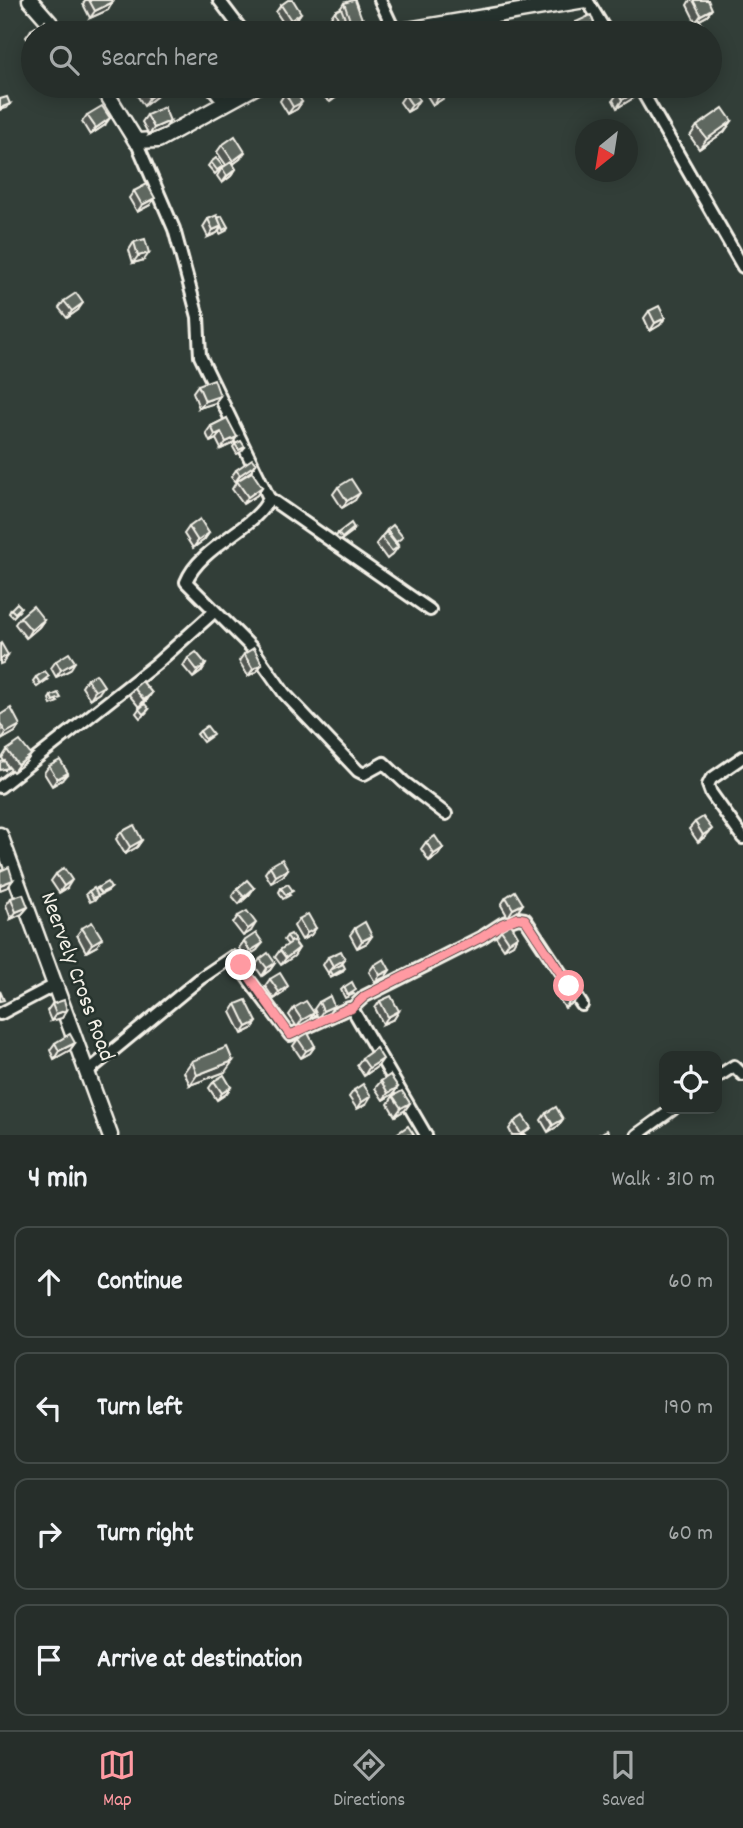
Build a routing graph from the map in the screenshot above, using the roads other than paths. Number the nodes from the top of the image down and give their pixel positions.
1 (30, 0) edge
2 (219, 0) edge
3 (380, 0) edge
4 (586, 0) edge
5 (48, 21) edge
6 (235, 21) edge
7 (388, 21) edge
8 (463, 21) edge
9 (599, 21) edge
10 (109, 98) edge
11 (221, 98) edge
12 (232, 98) edge
13 (646, 98) edge
14 (224, 102) junction
15 (136, 141) junction
16 (743, 267) edge
17 (269, 498) junction
18 (430, 610) dead end
19 (214, 612) junction
20 (743, 757) edge
21 (0, 787) edge
22 (446, 814) dead end
23 (0, 835) edge
24 (743, 838) edge
25 (55, 985) junction
26 (582, 1005) dead end
27 (351, 1009) junction
28 (0, 1014) edge
29 (87, 1072) junction
30 (722, 1074) edge
31 (743, 1075) edge
32 (666, 1114) edge
33 (110, 1135) edge
34 (426, 1135) edge
35 (636, 1135) edge

1 - 5 street
2 - 6 street
3 - 7 street
4 - 8 street
4 - 9 street
10 - 15 street
11 - 14 street
12 - 14 street
13 - 16 street
14 - 15 street
15 - 17 street
17 - 18 street
17 - 19 street
19 - 21 street
19 - 22 street
20 - 24 street
23 - 25 street, Neervely Cross Road
25 - 28 street
25 - 29 street, Neervely Cross Road
26 - 27 street
27 - 29 street
27 - 34 street
29 - 33 street, Neervely Cross Road
30 - 31 street
32 - 35 street

